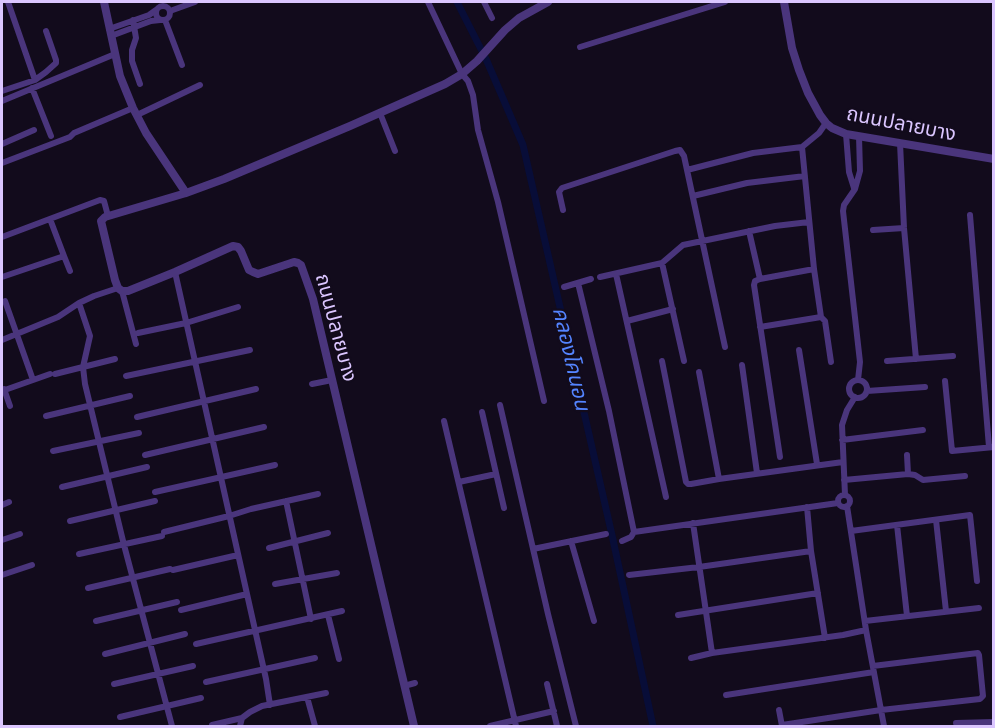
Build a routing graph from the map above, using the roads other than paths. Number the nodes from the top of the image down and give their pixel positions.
1 (8, 2) edge
2 (104, 2) edge
3 (195, 2) edge
4 (428, 2) edge
5 (484, 2) edge
6 (548, 2) edge
7 (726, 2) edge
8 (784, 2) edge
9 (156, 10) junction
10 (170, 10) junction
11 (492, 18) dead end
12 (163, 20) junction
13 (134, 24) junction
14 (46, 31) dead end
15 (110, 33) junction
16 (580, 47) dead end
17 (114, 54) junction
18 (182, 65) dead end
19 (462, 74) junction
20 (34, 80) junction
21 (140, 84) dead end
22 (200, 86) dead end
23 (32, 88) junction
24 (2, 91) edge
25 (2, 101) edge
26 (135, 111) junction
27 (380, 113) junction
28 (826, 123) junction
29 (34, 130) dead end
30 (846, 134) junction
31 (51, 136) dead end
32 (859, 136) junction
33 (900, 142) junction
34 (2, 146) edge
35 (802, 147) junction
36 (395, 151) dead end
37 (993, 159) edge
38 (2, 163) edge
39 (687, 170) junction
40 (804, 176) junction
41 (855, 189) junction
42 (186, 193) junction
43 (693, 196) junction
44 (563, 210) dead end
45 (970, 215) dead end
46 (108, 216) junction
47 (50, 219) junction
48 (809, 222) junction
49 (903, 228) junction
50 (873, 230) dead end
51 (749, 231) junction
52 (2, 237) edge
53 (702, 241) junction
54 (64, 256) junction
55 (662, 263) junction
56 (814, 269) junction
57 (70, 271) dead end
58 (175, 272) junction
59 (616, 274) junction
60 (2, 277) edge
61 (600, 277) dead end
62 (591, 279) dead end
63 (760, 279) junction
64 (578, 283) junction
65 (564, 287) dead end
66 (120, 289) junction
67 (5, 301) dead end
68 (79, 303) junction
69 (238, 306) dead end
70 (673, 309) junction
71 (821, 316) junction
72 (627, 321) junction
73 (186, 323) junction
74 (760, 327) junction
75 (18, 333) junction
76 (138, 333) dead end
77 (2, 340) edge
78 (136, 344) dead end
79 (725, 347) dead end
80 (250, 350) dead end
81 (799, 350) dead end
82 (953, 356) dead end
83 (115, 359) dead end
84 (916, 359) junction
85 (662, 361) dead end
86 (684, 361) dead end
87 (887, 361) dead end
88 (195, 362) junction
89 (831, 362) dead end
90 (742, 365) dead end
91 (83, 367) junction
92 (699, 372) dead end
93 (126, 376) dead end
94 (33, 380) junction
95 (332, 380) junction
96 (858, 380) junction
97 (945, 381) dead end
98 (312, 384) dead end
99 (925, 387) dead end
100 (256, 389) dead end
101 (2, 390) edge
102 (867, 391) junction
103 (130, 396) dead end
104 (855, 397) junction
105 (204, 401) junction
106 (544, 401) dead end
107 (90, 404) junction
108 (500, 405) dead end
109 (10, 406) dead end
110 (482, 412) dead end
111 (46, 416) dead end
112 (137, 417) dead end
113 (444, 421) dead end
114 (264, 427) dead end
115 (923, 430) dead end
116 (139, 433) dead end
117 (212, 440) junction
118 (842, 440) junction
119 (99, 442) junction
120 (991, 447) edge
121 (53, 451) dead end
122 (145, 455) dead end
123 (907, 455) dead end
124 (780, 457) dead end
125 (843, 462) junction
126 (817, 464) junction
127 (274, 465) dead end
128 (147, 467) dead end
129 (757, 473) junction
130 (496, 474) junction
131 (908, 474) junction
132 (107, 476) junction
133 (965, 476) dead end
134 (221, 478) junction
135 (718, 478) junction
136 (844, 480) junction
137 (459, 482) junction
138 (62, 487) dead end
139 (155, 492) dead end
140 (318, 494) dead end
141 (845, 495) junction
142 (666, 498) dead end
143 (155, 501) dead end
144 (286, 501) junction
145 (9, 502) dead end
146 (838, 502) junction
147 (2, 505) edge
148 (847, 506) junction
149 (807, 507) junction
150 (504, 508) dead end
151 (116, 510) junction
152 (230, 516) junction
153 (936, 520) junction
154 (70, 521) dead end
155 (693, 523) junction
156 (897, 525) junction
157 (851, 531) junction
158 (634, 532) junction
159 (328, 533) dead end
160 (21, 534) dead end
161 (606, 534) dead end
162 (2, 540) edge
163 (295, 541) junction
164 (571, 541) junction
165 (622, 541) dead end
166 (124, 545) junction
167 (269, 548) dead end
168 (533, 549) junction
169 (811, 551) junction
170 (79, 554) dead end
171 (238, 555) junction
172 (32, 565) dead end
173 (699, 567) junction
174 (337, 573) dead end
175 (2, 575) edge
176 (629, 575) dead end
177 (134, 578) junction
178 (303, 579) junction
179 (977, 581) dead end
180 (275, 584) dead end
181 (88, 588) dead end
182 (818, 593) junction
183 (247, 594) junction
184 (177, 602) dead end
185 (979, 608) dead end
186 (142, 610) junction
187 (181, 610) dead end
188 (706, 610) junction
189 (342, 611) dead end
190 (946, 611) junction
191 (328, 615) junction
192 (678, 615) dead end
193 (907, 616) junction
194 (311, 619) junction
195 (96, 621) dead end
196 (594, 621) dead end
197 (865, 621) junction
198 (866, 630) junction
199 (255, 632) junction
200 (185, 634) dead end
201 (825, 638) junction
202 (150, 643) junction
203 (196, 644) dead end
204 (712, 653) junction
205 (105, 654) dead end
206 (315, 658) dead end
207 (691, 658) dead end
208 (339, 659) dead end
209 (193, 666) dead end
210 (873, 669) junction
211 (264, 670) junction
212 (159, 674) junction
213 (206, 682) dead end
214 (415, 683) dead end
215 (114, 684) dead end
216 (547, 684) dead end
217 (404, 686) junction
218 (326, 693) dead end
219 (726, 695) dead end
220 (307, 697) junction
221 (201, 698) dead end
222 (270, 705) junction
223 (167, 706) junction
224 (779, 710) dead end
225 (881, 710) junction
226 (554, 711) junction
227 (120, 717) dead end
228 (242, 718) junction
229 (993, 722) edge
230 (956, 723) dead end
231 (515, 724) edge
232 (212, 725) dead end
233 (172, 726) edge
234 (240, 726) edge
235 (315, 726) edge
236 (414, 726) edge
237 (490, 726) edge
238 (557, 726) edge
239 (576, 726) edge
240 (782, 726) edge
241 (884, 726) edge

1 - 20 street
2 - 15 street
3 - 10 street
4 - 19 street
5 - 11 street
6 - 19 street
7 - 16 street
8 - 28 street, ถนนปลายบาง
9 - 10 street
9 - 12 street
9 - 13 street
10 - 12 street
12 - 13 street
12 - 18 street
13 - 15 street
13 - 21 street
14 - 20 street
15 - 17 street
17 - 23 street
17 - 26 street
19 - 27 street
19 - 106 street
20 - 24 street
22 - 26 street
23 - 25 street
23 - 31 street
26 - 38 street
26 - 42 street
27 - 36 street
27 - 42 street
28 - 30 street, ถนนปลายบาง
28 - 35 street
29 - 34 street
30 - 32 street, ถนนปลายบาง
30 - 41 street
32 - 33 street, ถนนปลายบาง
32 - 41 street
33 - 37 street, ถนนปลายบาง
33 - 49 street
35 - 39 street
35 - 40 street
39 - 43 street
39 - 44 street
40 - 43 street
40 - 48 street
41 - 96 street
42 - 46 street
43 - 53 street
45 - 120 street
46 - 47 street
46 - 66 street
47 - 52 street
47 - 54 street
48 - 51 street
48 - 56 street
49 - 50 street
49 - 84 street
51 - 53 street
51 - 63 street
53 - 55 street
53 - 79 street
54 - 57 street
54 - 60 street
55 - 59 street
55 - 70 street
56 - 63 street
56 - 71 street
58 - 66 street, ถนนปลายบาง
58 - 73 street
58 - 95 street, ถนนปลายบาง
59 - 61 street
59 - 72 street
62 - 64 street
63 - 74 street
64 - 65 street
64 - 158 street
66 - 68 street
66 - 78 street
67 - 75 street
68 - 75 street
68 - 91 street
69 - 73 street
70 - 72 street
70 - 86 street
71 - 74 street
71 - 89 street
72 - 142 street
73 - 76 street
73 - 88 street
74 - 124 street
75 - 77 street
75 - 94 street
80 - 88 street
81 - 126 street
82 - 84 street
83 - 91 street
84 - 87 street
85 - 135 street
88 - 93 street
88 - 105 street
90 - 129 street
91 - 94 street
91 - 107 street
92 - 135 street
94 - 101 street
95 - 98 street
95 - 217 street, ถนนปลายบาง
96 - 102 street
96 - 104 street
97 - 120 street
99 - 102 street
100 - 105 street
101 - 109 street
102 - 104 street
103 - 107 street
104 - 118 street
105 - 112 street
105 - 117 street
107 - 111 street
107 - 119 street
108 - 168 street
110 - 130 street
113 - 137 street
114 - 117 street
115 - 118 street
116 - 119 street
117 - 122 street
117 - 134 street
118 - 125 street
119 - 121 street
119 - 132 street
123 - 131 street
125 - 126 street
125 - 136 street
126 - 129 street
127 - 134 street
128 - 132 street
129 - 135 street
130 - 137 street
130 - 150 street
131 - 133 street
131 - 136 street
132 - 138 street
132 - 151 street
134 - 139 street
134 - 152 street
136 - 141 street
137 - 231 street
140 - 144 street
141 - 146 street
141 - 148 street
143 - 151 street
144 - 152 street
144 - 163 street
145 - 147 street
146 - 148 street
146 - 149 street
148 - 157 street
149 - 155 street
149 - 169 street
151 - 154 street
151 - 166 street
152 - 166 street
152 - 171 street
153 - 156 street
153 - 179 street
153 - 190 street
155 - 158 street
155 - 173 street
156 - 157 street
156 - 193 street
157 - 197 street
158 - 165 street
159 - 163 street
160 - 162 street
161 - 164 street
163 - 167 street
163 - 178 street
164 - 168 street
164 - 196 street
166 - 170 street
166 - 177 street
168 - 239 street
169 - 173 street
169 - 182 street
171 - 177 street
171 - 183 street
172 - 175 street
173 - 176 street
173 - 188 street
174 - 178 street
177 - 181 street
177 - 186 street
178 - 180 street
178 - 194 street
182 - 188 street
182 - 201 street
183 - 187 street
183 - 199 street
184 - 186 street
185 - 190 street
186 - 195 street
186 - 202 street
188 - 192 street
188 - 204 street
189 - 191 street
190 - 193 street
191 - 194 street
191 - 208 street
193 - 197 street
194 - 199 street
197 - 198 street
198 - 201 street
198 - 210 street
199 - 203 street
199 - 211 street
200 - 202 street
201 - 204 street
202 - 205 street
202 - 212 street
204 - 207 street
206 - 211 street
209 - 212 street
210 - 219 street
210 - 225 street
210 - 225 street
211 - 213 street
211 - 222 street
212 - 215 street
212 - 223 street
214 - 217 street
216 - 226 street
217 - 236 street, ถนนปลายบาง
218 - 220 street
220 - 222 street
220 - 235 street
221 - 223 street
222 - 228 street
223 - 227 street
223 - 233 street
224 - 240 street
225 - 240 street
225 - 241 street
226 - 231 street
226 - 238 street
228 - 232 street
228 - 234 street
229 - 230 street
231 - 237 street

